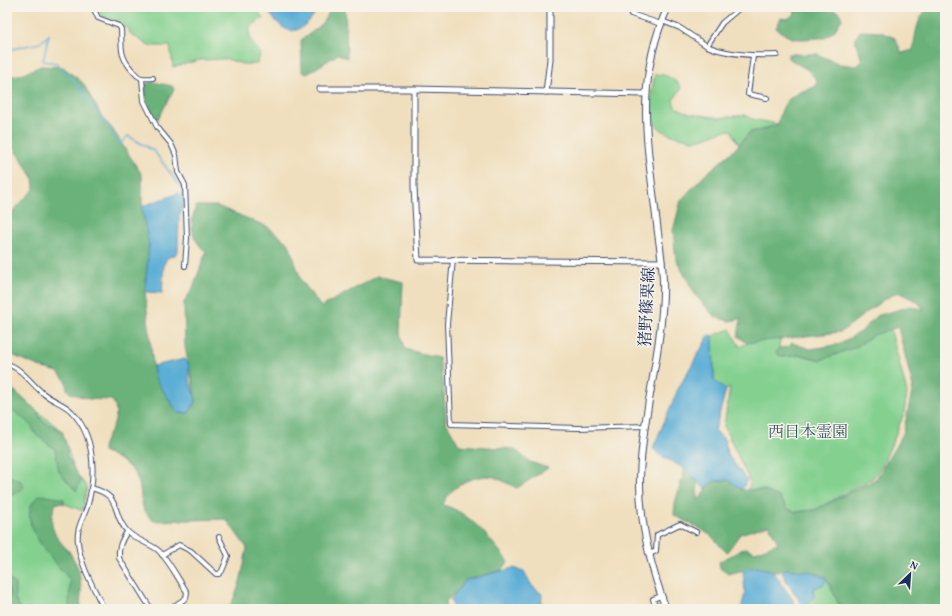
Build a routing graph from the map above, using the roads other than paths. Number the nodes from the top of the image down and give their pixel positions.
1 (93, 7) edge
2 (550, 7) edge
3 (668, 7) edge
4 (741, 7) edge
5 (631, 14) dead end
6 (661, 22) junction
7 (707, 46) junction
8 (777, 55) dead end
9 (753, 56) junction
10 (153, 78) dead end
11 (142, 79) junction
12 (320, 89) dead end
13 (414, 89) junction
14 (546, 92) junction
15 (645, 94) junction
16 (767, 98) dead end
17 (453, 260) junction
18 (662, 262) junction
19 (185, 266) dead end
20 (7, 364) edge
21 (646, 426) junction
22 (91, 488) junction
23 (127, 532) junction
24 (696, 532) dead end
25 (220, 537) dead end
26 (650, 554) junction
27 (162, 555) junction
28 (661, 596) junction
29 (104, 609) edge
30 (151, 609) edge
31 (170, 609) edge
32 (656, 609) edge
33 (666, 609) edge

1 - 11 street
2 - 14 street
3 - 6 main road, 猪野篠栗線
4 - 7 street
5 - 6 street
6 - 7 street
6 - 15 main road, 猪野篠栗線
7 - 9 street
8 - 9 street
9 - 16 street
10 - 11 street
11 - 19 street
12 - 13 street
13 - 14 street
13 - 17 street
14 - 15 street
15 - 18 main road, 猪野篠栗線
17 - 18 street
17 - 21 street
18 - 21 main road, 猪野篠栗線
20 - 22 street
21 - 26 main road, 猪野篠栗線
22 - 23 street
22 - 29 street
23 - 27 street
23 - 30 street
24 - 26 street
25 - 27 street
26 - 28 main road, 猪野篠栗線
27 - 31 street
28 - 32 street
28 - 33 main road, 猪野篠栗線

